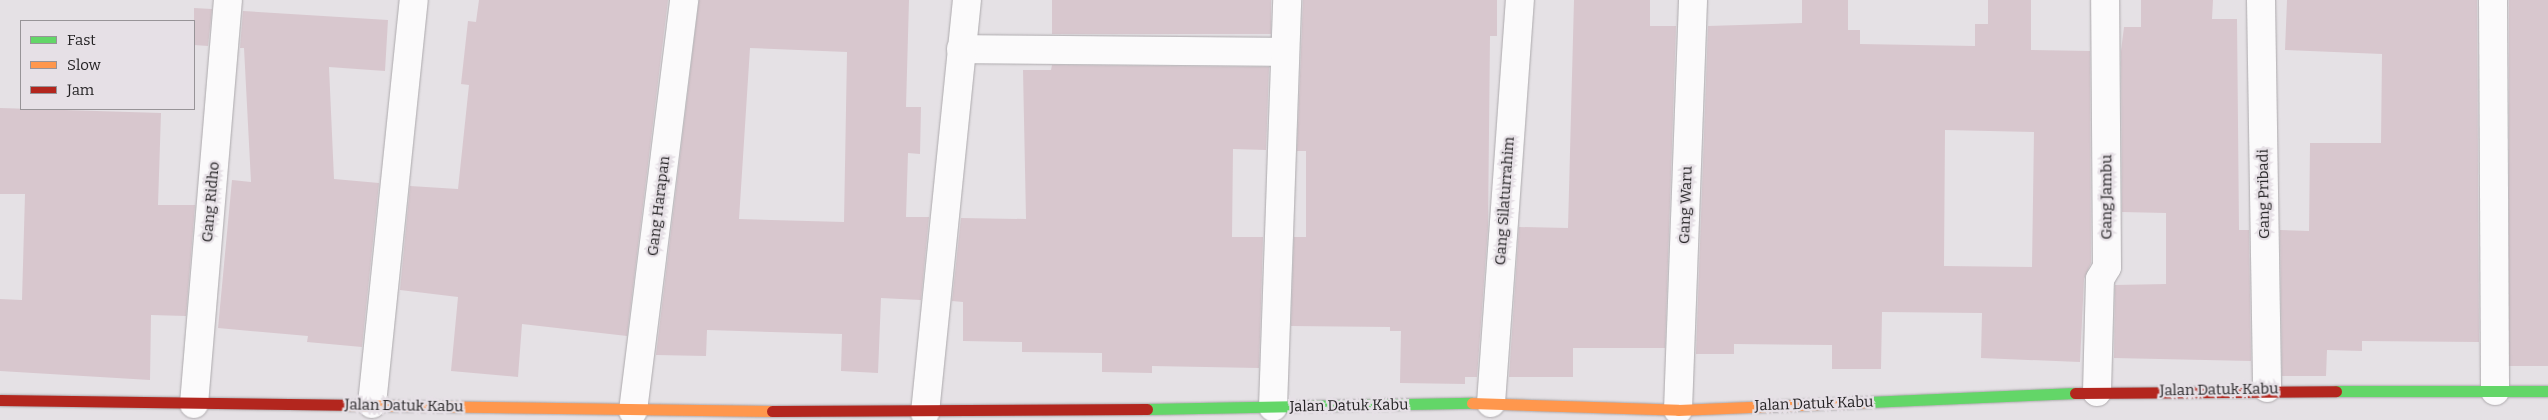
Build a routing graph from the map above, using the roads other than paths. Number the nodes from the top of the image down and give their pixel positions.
1 (228, 0) edge
2 (414, 0) edge
3 (684, 0) edge
4 (967, 0) edge
5 (1287, 0) edge
6 (1520, 0) edge
7 (1693, 0) edge
8 (2106, 0) edge
9 (2261, 0) edge
10 (2493, 0) edge
11 (961, 49) junction
12 (1284, 52) junction
13 (2266, 388) junction
14 (2495, 390) junction
15 (2548, 391) edge
16 (2097, 392) junction
17 (0, 400) edge
18 (1491, 403) junction
19 (372, 404) junction
20 (1273, 407) junction
21 (1678, 410) junction
22 (633, 411) junction
23 (194, 412) edge
24 (925, 413) junction
25 (838, 417) edge

1 - 23 street, Gang Ridho
2 - 19 street
3 - 22 street, Gang Harapan
4 - 11 street
5 - 12 street
6 - 18 street, Gang Silaturrahim
7 - 21 street, Gang Waru
8 - 16 street, Gang Jambu
9 - 13 street, Gang Pribadi
10 - 14 street
11 - 12 street
11 - 24 street
12 - 20 street
13 - 14 street, Jalan Datuk Kabu
13 - 16 street, Jalan Datuk Kabu
14 - 15 street, Jalan Datuk Kabu
16 - 21 street, Jalan Datuk Kabu
17 - 23 street, Jalan Datuk Kabu
18 - 20 street, Jalan Datuk Kabu
18 - 21 street, Jalan Datuk Kabu
19 - 22 street, Jalan Datuk Kabu
19 - 23 street, Jalan Datuk Kabu
20 - 24 street, Jalan Datuk Kabu
22 - 25 street, Jalan Datuk Kabu
24 - 25 street, Jalan Datuk Kabu

